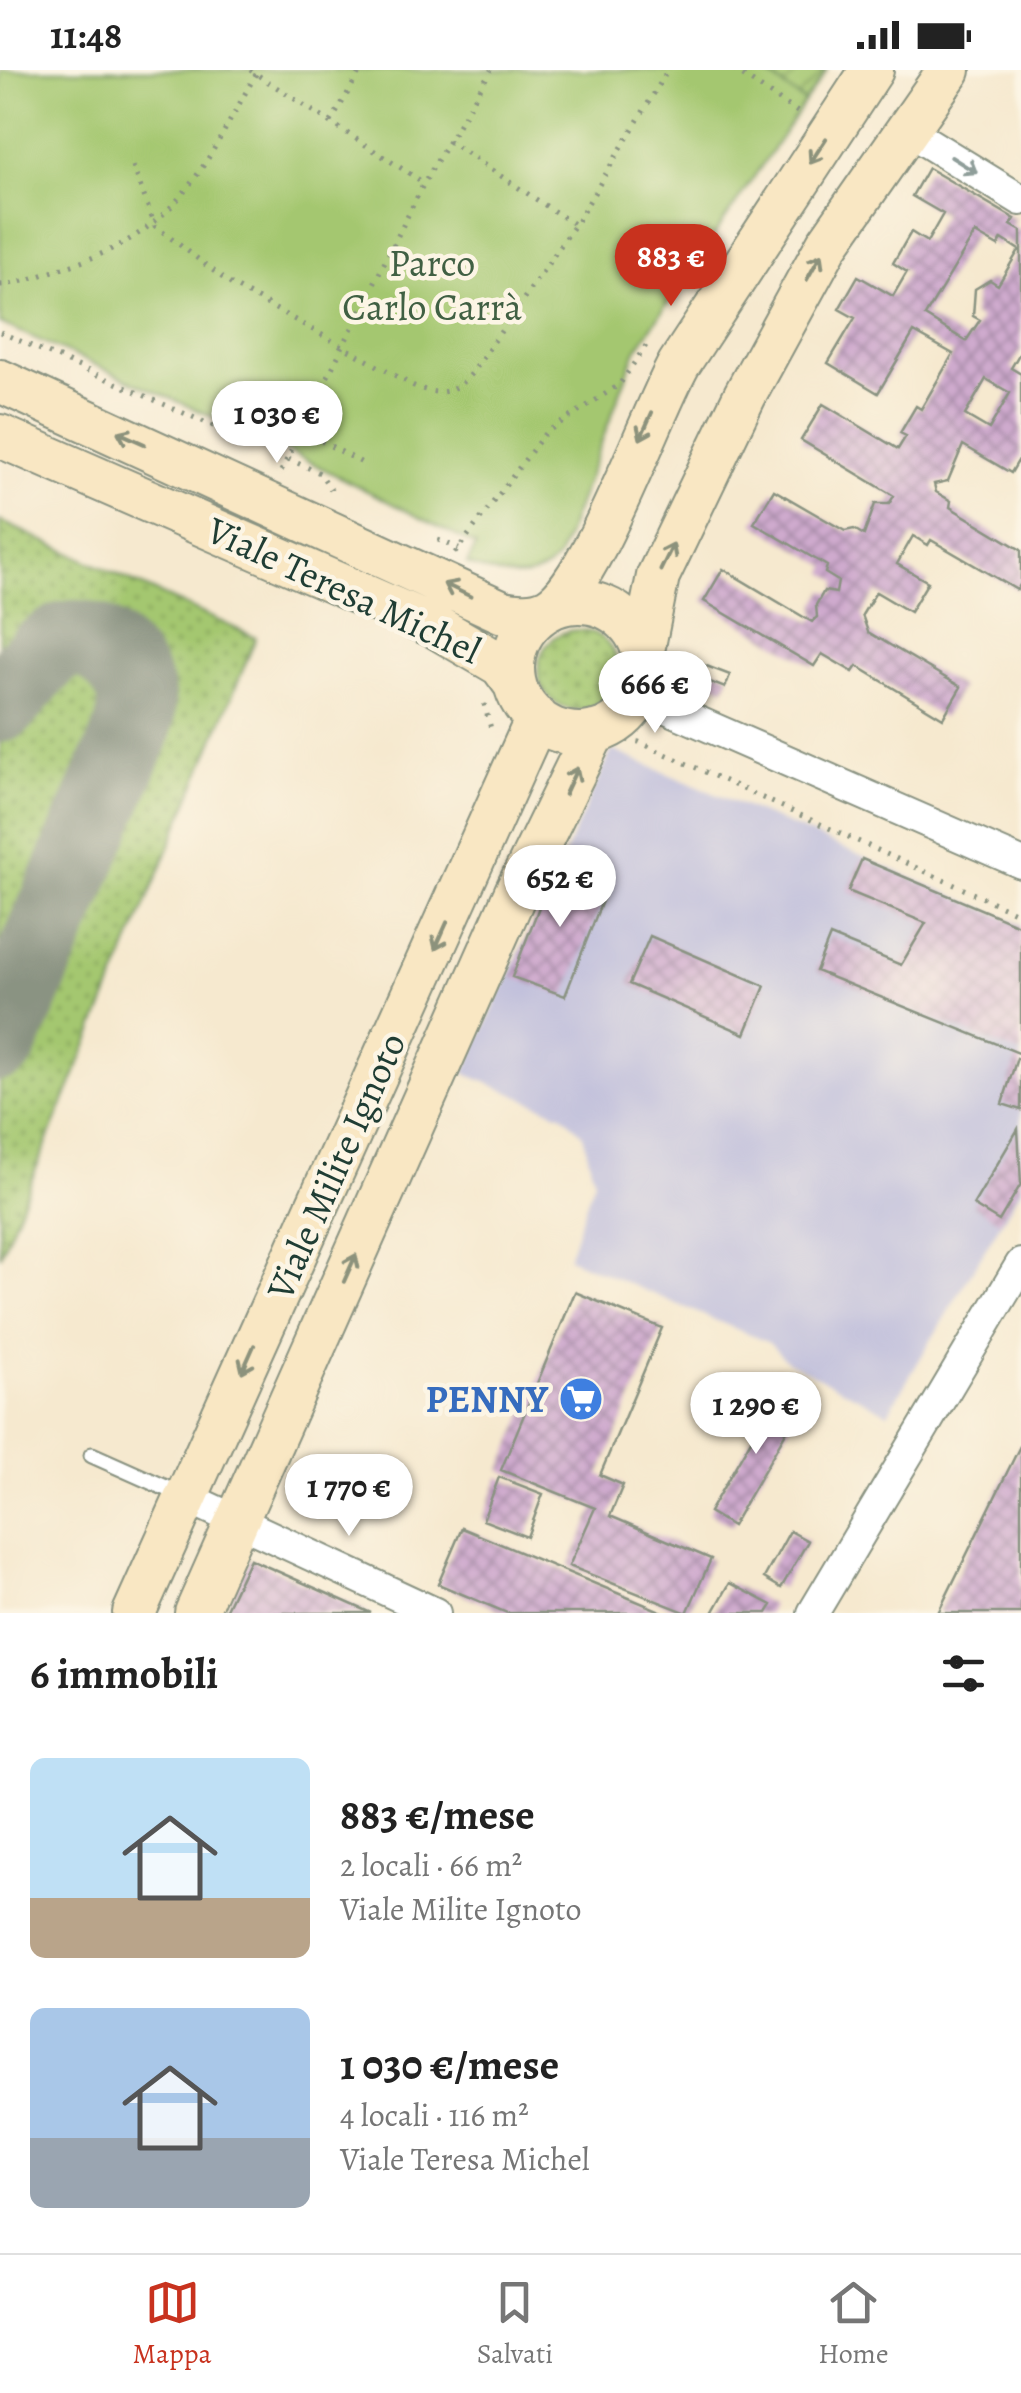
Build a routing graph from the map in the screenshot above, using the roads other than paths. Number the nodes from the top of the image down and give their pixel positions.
1 (872, 70) edge
2 (949, 70) edge
3 (908, 130) junction
4 (1021, 200) edge
5 (0, 381) edge
6 (0, 436) edge
7 (549, 609) junction
8 (642, 671) junction
9 (526, 701) junction
10 (604, 737) junction
11 (1021, 863) edge
12 (1021, 1264) edge
13 (92, 1454) dead end
14 (186, 1497) junction
15 (238, 1520) junction
16 (134, 1613) edge
17 (196, 1613) edge
18 (435, 1613) edge
19 (813, 1613) edge

1 -> 7 main road
2 - 3 main road
3 -> 4 street
8 -> 3 main road
7 -> 5 main road, Viale Teresa Michel
6 - 9 main road, Viale Teresa Michel
7 - 8 main road
7 - 9 main road
8 - 10 main road
8 - 11 street
9 - 10 main road
9 -> 14 main road, Viale Milite Ignoto
15 -> 10 main road, Viale Milite Ignoto
12 - 19 street
13 - 14 lane
14 - 15 street
14 - 16 main road, Viale Milite Ignoto
15 - 17 main road, Viale Milite Ignoto
15 - 18 street

